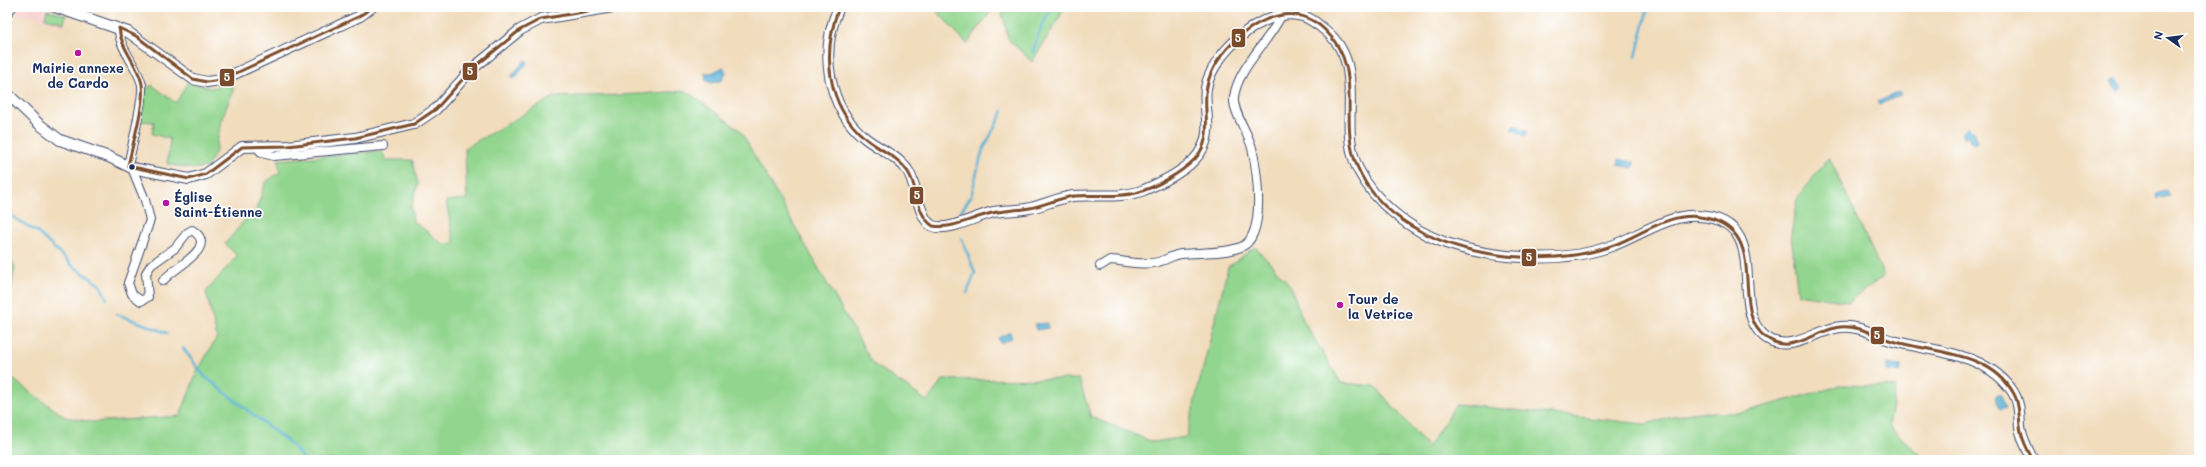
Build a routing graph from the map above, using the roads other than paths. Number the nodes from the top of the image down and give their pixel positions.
1 (11, 7) edge
2 (55, 7) edge
3 (372, 7) edge
4 (613, 7) edge
5 (839, 7) edge
6 (7, 12) edge
7 (1282, 14) junction
8 (119, 28) junction
9 (7, 93) edge
10 (256, 146) junction
11 (383, 146) dead end
12 (130, 167) junction
13 (1100, 266) dead end
14 (163, 281) dead end
15 (2033, 460) edge

1 - 6 street
2 - 8 street
3 - 8 street
4 - 10 street
5 - 7 street
7 - 13 street
7 - 15 street
8 - 12 street
9 - 12 street
10 - 11 street
10 - 12 street
12 - 14 street

